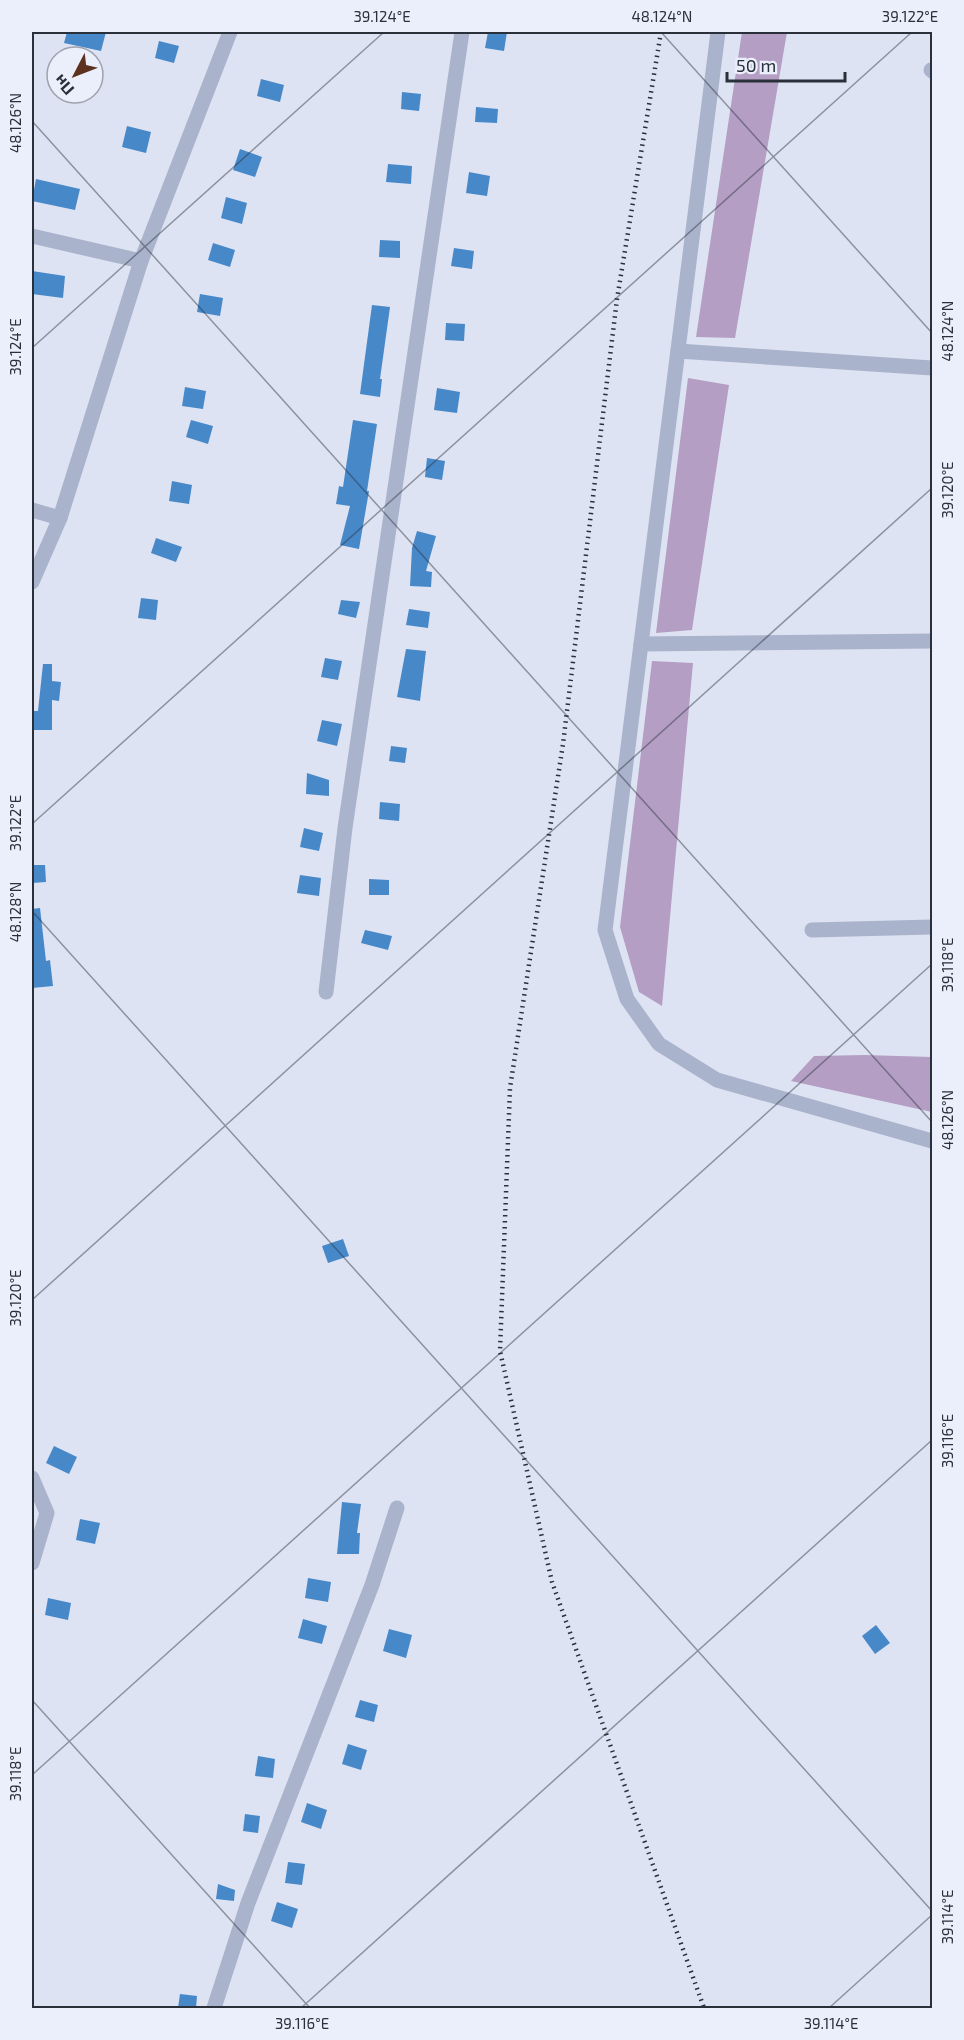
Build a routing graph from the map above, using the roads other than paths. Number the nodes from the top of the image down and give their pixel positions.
1 (230, 32) edge
2 (462, 32) edge
3 (718, 32) edge
4 (32, 236) edge
5 (141, 261) junction
6 (678, 351) junction
7 (933, 368) edge
8 (32, 510) edge
9 (60, 518) junction
10 (32, 582) edge
11 (933, 641) edge
12 (641, 644) junction
13 (933, 927) edge
14 (812, 930) dead end
15 (326, 992) dead end
16 (933, 1141) edge
17 (32, 1478) edge
18 (397, 1508) dead end
19 (32, 1563) edge
20 (214, 2008) edge

1 - 5 street
2 - 15 street
3 - 6 street
4 - 5 street
5 - 9 street
6 - 7 street
6 - 12 street
8 - 9 street
9 - 10 street
11 - 12 street
12 - 16 street
13 - 14 street
17 - 19 street
18 - 20 street

